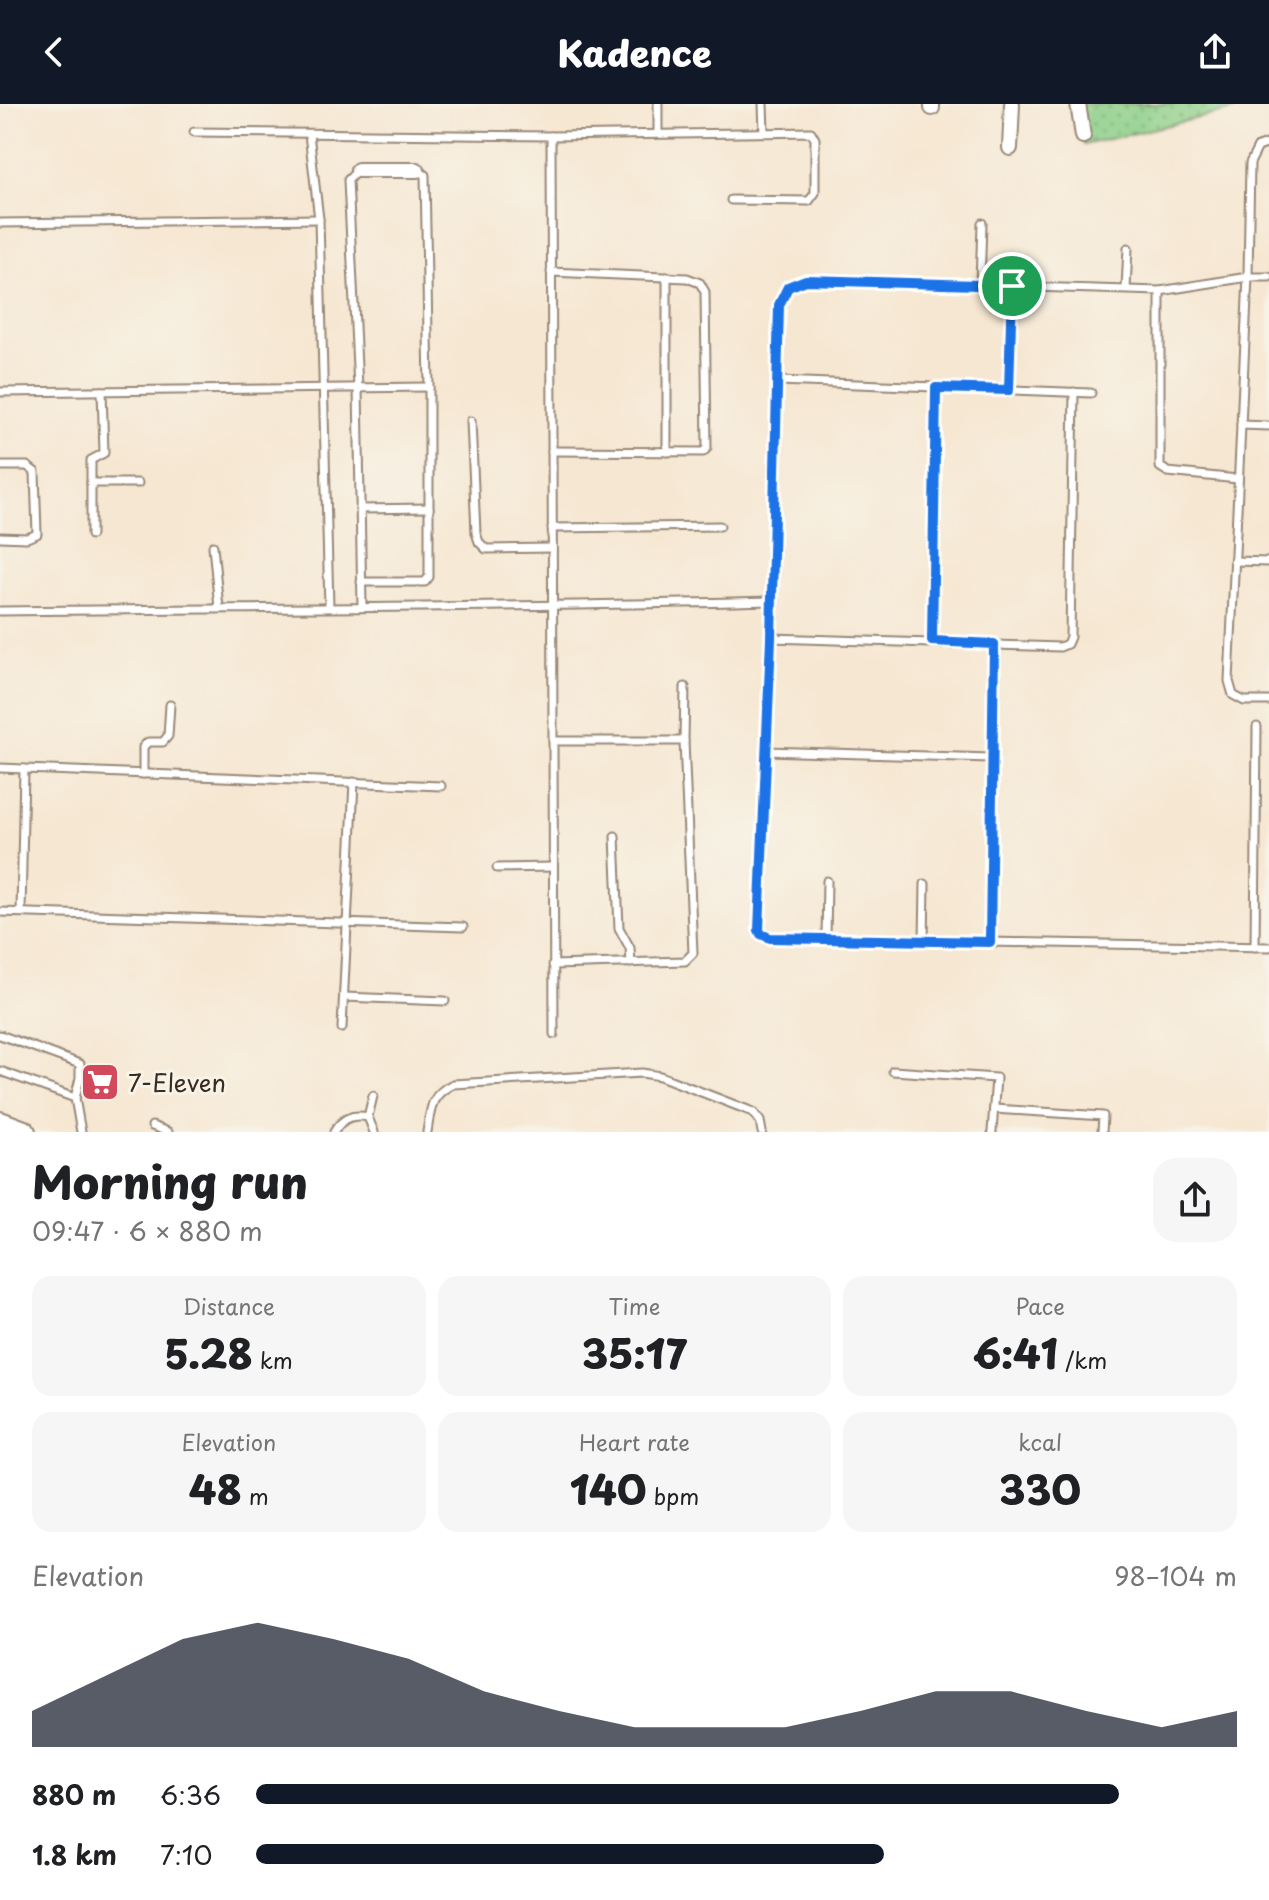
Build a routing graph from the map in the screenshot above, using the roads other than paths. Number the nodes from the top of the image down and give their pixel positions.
1 (658, 104) edge
2 (763, 104) edge
3 (1012, 104) edge
4 (1078, 104) edge
5 (194, 132) dead end
6 (764, 132) junction
7 (658, 133) junction
8 (309, 134) junction
9 (551, 136) junction
10 (1083, 136) dead end
11 (1269, 143) edge
12 (1010, 148) dead end
13 (358, 170) joint
14 (417, 170) joint
15 (731, 200) dead end
16 (319, 219) junction
17 (0, 223) edge
18 (982, 223) dead end
19 (1128, 248) dead end
20 (551, 272) junction
21 (667, 277) junction
22 (1248, 277) junction
23 (1269, 277) edge
24 (980, 285) junction
25 (1012, 286) junction
26 (1126, 289) junction
27 (1160, 291) junction
28 (778, 381) junction
29 (429, 387) junction
30 (358, 388) junction
31 (936, 388) junction
32 (325, 389) junction
33 (1009, 390) junction
34 (102, 391) junction
35 (0, 392) edge
36 (1074, 392) junction
37 (1091, 393) dead end
38 (471, 421) dead end
39 (1241, 425) junction
40 (1269, 426) edge
41 (552, 451) junction
42 (667, 452) junction
43 (0, 466) edge
44 (1238, 479) junction
45 (91, 483) junction
46 (138, 483) dead end
47 (429, 508) junction
48 (360, 509) junction
49 (720, 526) dead end
50 (552, 528) junction
51 (91, 535) dead end
52 (0, 537) edge
53 (213, 546) dead end
54 (552, 548) junction
55 (1234, 561) junction
56 (1269, 562) edge
57 (361, 582) junction
58 (770, 601) junction
59 (329, 607) junction
60 (362, 607) junction
61 (552, 607) junction
62 (219, 608) junction
63 (0, 611) edge
64 (771, 638) junction
65 (932, 641) junction
66 (994, 644) junction
67 (685, 687) dead end
68 (1269, 701) edge
69 (170, 705) dead end
70 (1257, 727) dead end
71 (553, 741) junction
72 (684, 741) junction
73 (766, 751) junction
74 (991, 758) junction
75 (0, 768) edge
76 (24, 769) junction
77 (143, 774) junction
78 (354, 782) junction
79 (441, 786) dead end
80 (615, 836) dead end
81 (553, 867) junction
82 (497, 868) dead end
83 (827, 881) dead end
84 (925, 884) dead end
85 (0, 912) edge
86 (21, 912) junction
87 (347, 922) junction
88 (463, 927) dead end
89 (826, 940) junction
90 (924, 941) junction
91 (990, 942) junction
92 (1255, 947) junction
93 (1269, 947) edge
94 (631, 963) junction
95 (553, 965) junction
96 (344, 997) junction
97 (445, 1001) dead end
98 (342, 1028) dead end
99 (554, 1034) dead end
100 (0, 1035) edge
101 (0, 1071) edge
102 (893, 1071) dead end
103 (373, 1096) dead end
104 (75, 1098) junction
105 (994, 1109) junction
106 (368, 1117) junction
107 (0, 1123) edge
108 (152, 1126) dead end
109 (24, 1132) edge
110 (81, 1132) edge
111 (168, 1132) edge
112 (334, 1132) edge
113 (374, 1132) edge
114 (427, 1132) edge
115 (762, 1132) edge
116 (992, 1132) edge
117 (1102, 1132) edge

1 - 7 lane
2 - 6 lane
3 - 12 street
4 - 10 street
5 - 8 lane
6 - 7 lane
6 - 15 lane
7 - 9 lane
8 - 9 lane
8 - 16 lane
9 - 20 lane
11 - 22 lane
13 - 14 street
13 - 30 lane
14 - 29 lane
16 - 17 lane
16 - 32 lane
18 - 24 lane
19 - 26 lane
20 - 21 lane
20 - 41 lane
21 - 42 lane
21 - 42 lane
22 - 23 lane
22 - 27 lane
22 - 39 lane
24 - 25 lane
24 - 28 lane
25 - 26 lane
25 - 33 lane
26 - 27 lane
27 - 44 lane
28 - 31 lane
28 - 58 lane
29 - 30 lane
29 - 47 lane
30 - 32 lane
30 - 48 lane
31 - 33 lane
31 - 65 lane
32 - 34 lane
32 - 59 lane
33 - 36 lane
34 - 35 lane
34 - 45 lane
36 - 37 lane
36 - 66 lane
38 - 54 lane
39 - 40 lane
39 - 44 lane
41 - 42 lane
41 - 50 lane
43 - 52 lane
44 - 55 lane
45 - 46 lane
45 - 51 lane
47 - 48 lane
47 - 57 lane
48 - 57 lane
49 - 50 lane
50 - 54 lane
53 - 62 lane
54 - 61 lane
55 - 56 lane
55 - 68 lane
57 - 60 lane
58 - 61 lane
58 - 64 lane
59 - 60 lane
59 - 62 lane
60 - 61 lane
61 - 71 lane
62 - 63 lane
64 - 65 lane
64 - 73 lane
65 - 66 lane
66 - 74 lane
67 - 72 lane
69 - 77 lane
70 - 92 lane
71 - 72 lane
71 - 81 lane
72 - 94 lane
73 - 74 lane
73 - 89 lane
74 - 91 lane
75 - 76 lane
76 - 77 lane
76 - 86 lane
77 - 78 lane
78 - 79 lane
78 - 87 lane
80 - 94 lane
81 - 82 lane
81 - 95 lane
83 - 89 lane
84 - 90 lane
85 - 86 lane
86 - 87 lane
87 - 88 lane
87 - 96 lane
89 - 90 lane
90 - 91 lane
91 - 92 lane
92 - 93 lane
94 - 95 lane
95 - 99 lane
96 - 97 lane
96 - 98 lane
100 - 104 lane
101 - 104 lane
102 - 105 lane
103 - 106 lane
104 - 110 lane
105 - 116 lane
105 - 117 lane
106 - 112 lane
106 - 113 lane
107 - 109 main road
108 - 111 lane
114 - 115 lane

